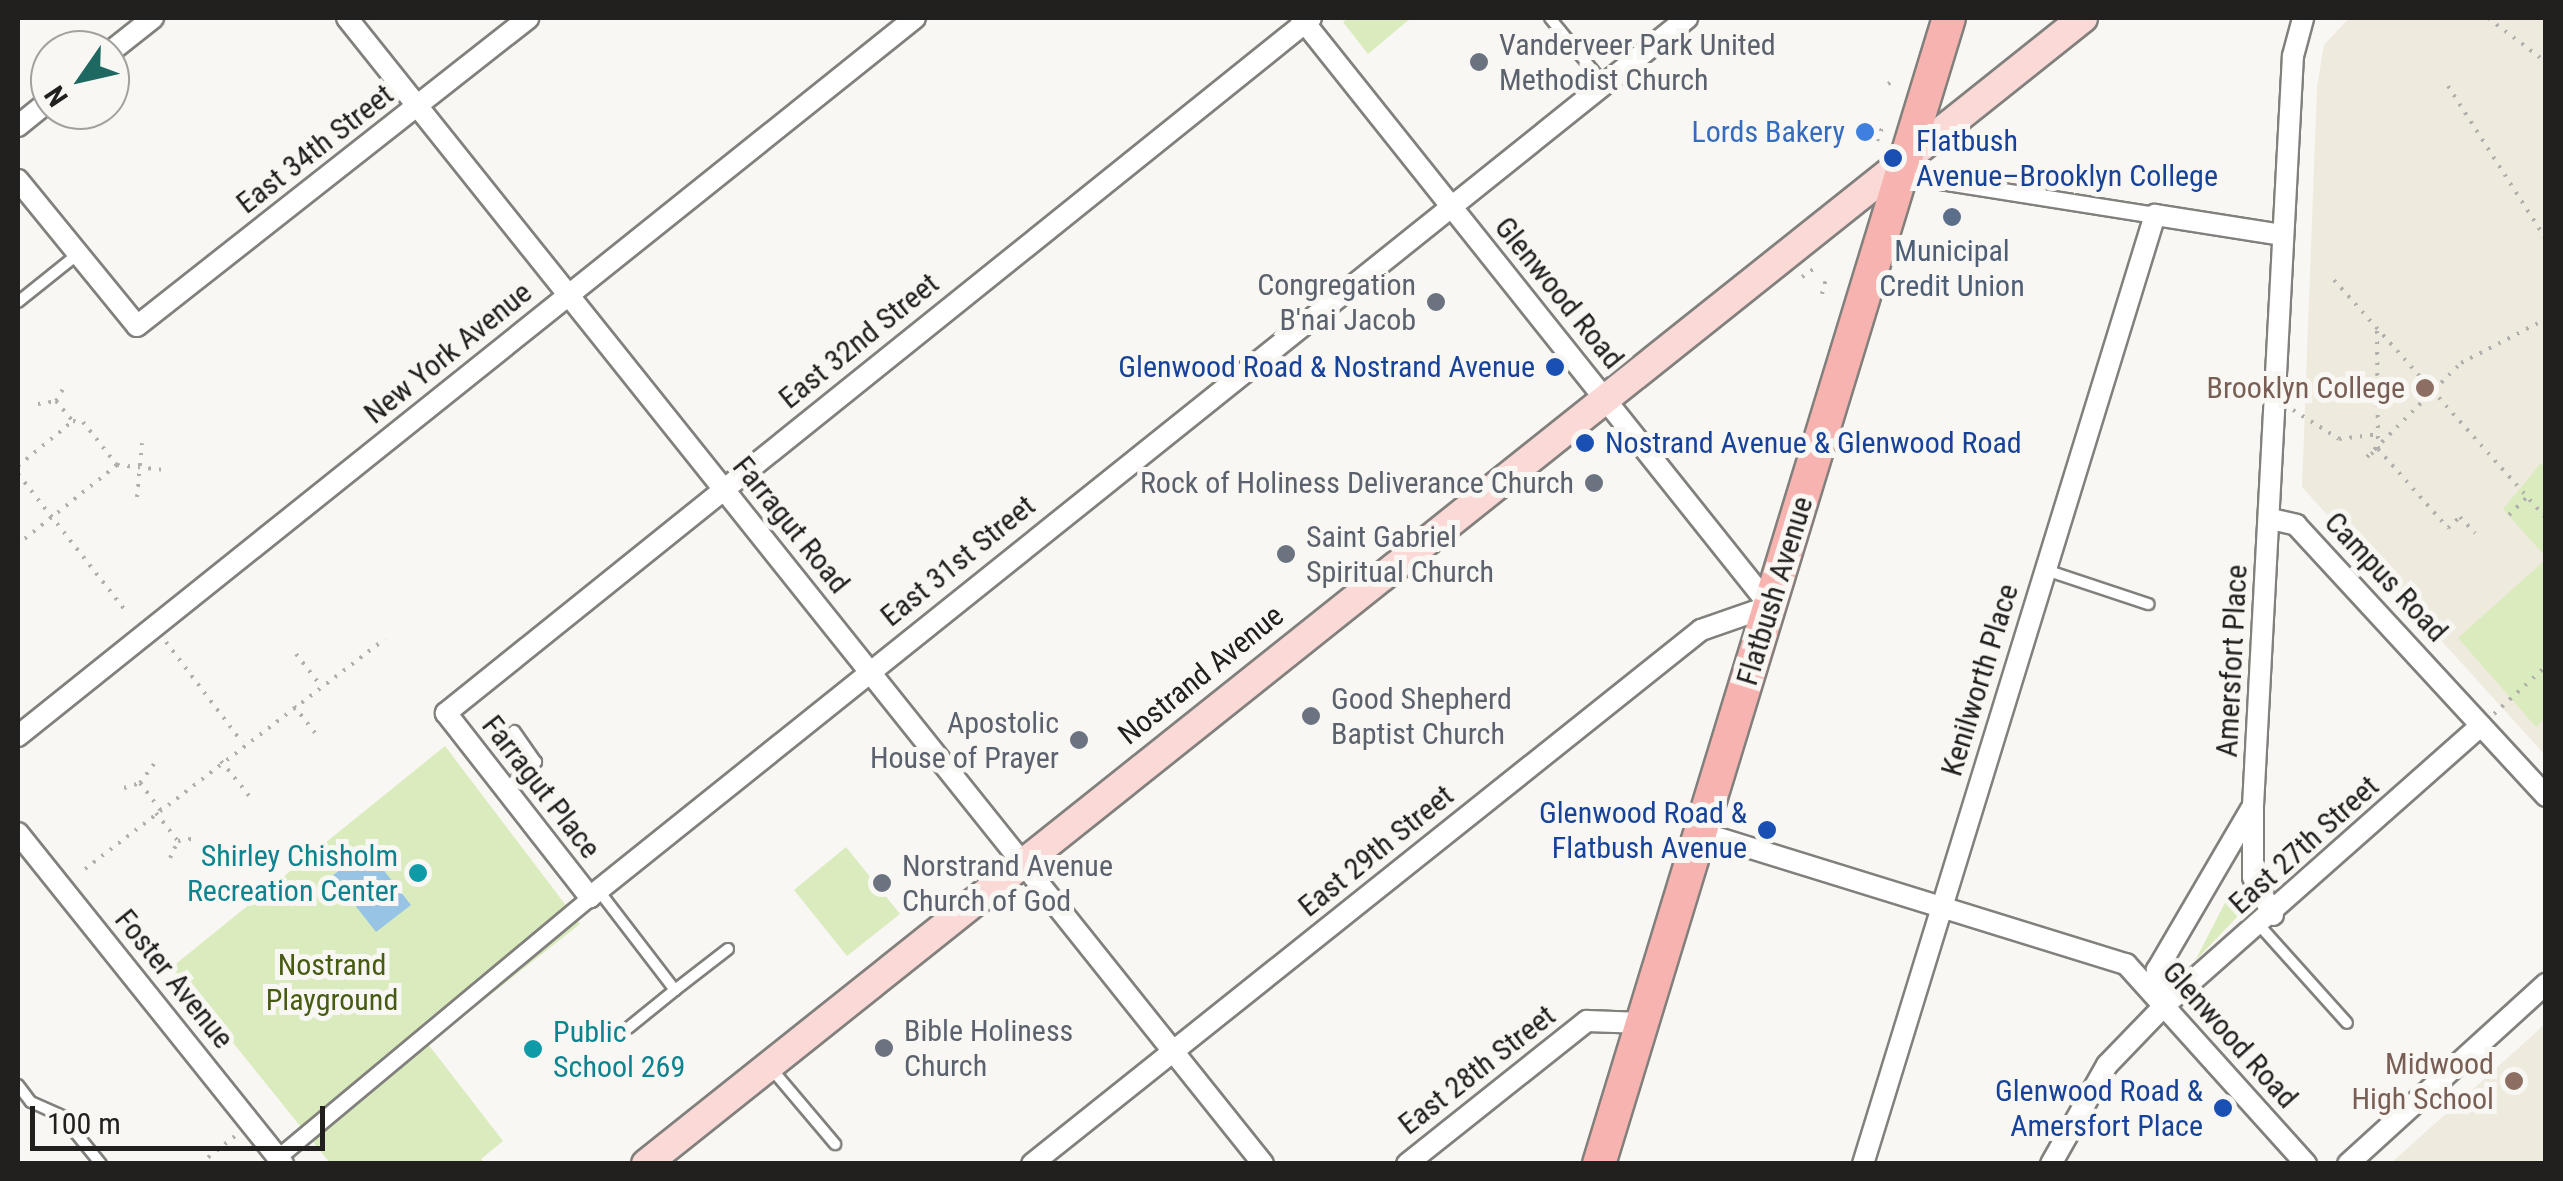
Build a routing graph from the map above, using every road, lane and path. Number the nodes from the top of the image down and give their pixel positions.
1 (153, 18) edge
2 (346, 18) edge
3 (528, 18) edge
4 (916, 18) edge
5 (1550, 18) edge
6 (1687, 18) edge
7 (1949, 18) edge
8 (2083, 18) edge
9 (2303, 18) edge
10 (2488, 18) edge
11 (1305, 19) edge
12 (130, 36) edge
13 (2546, 62) edge
14 (1896, 79) dead end
15 (1604, 84) junction
16 (1888, 84) dead end
17 (2448, 86) dead end
18 (418, 106) junction
19 (1883, 126) dead end
20 (1891, 150) junction
21 (18, 180) edge
22 (1940, 181) dead end
23 (1451, 206) junction
24 (2155, 214) junction
25 (2543, 233) edge
26 (2282, 235) junction
27 (2546, 240) edge
28 (78, 254) junction
29 (1815, 268) dead end
30 (1802, 278) dead end
31 (1826, 278) dead end
32 (2334, 280) dead end
33 (1822, 294) dead end
34 (568, 295) junction
35 (18, 302) edge
36 (2546, 319) edge
37 (2376, 328) junction
38 (66, 384) dead end
39 (2432, 389) junction
40 (1602, 396) junction
41 (56, 401) junction
42 (38, 404) dead end
43 (2293, 410) dead end
44 (73, 422) junction
45 (2374, 435) junction
46 (142, 443) dead end
47 (2376, 447) junction
48 (118, 464) junction
49 (18, 466) edge
50 (140, 467) junction
51 (166, 470) dead end
52 (18, 474) edge
53 (723, 488) junction
54 (137, 497) dead end
55 (2528, 498) junction
56 (2508, 514) dead end
57 (50, 518) junction
58 (2546, 518) edge
59 (2272, 519) junction
60 (2475, 534) dead end
61 (18, 544) edge
62 (2045, 570) junction
63 (2148, 604) dead end
64 (1770, 606) junction
65 (126, 612) dead end
66 (154, 626) junction
67 (385, 639) dead end
68 (296, 654) dead end
69 (2546, 666) edge
70 (870, 670) junction
71 (319, 684) junction
72 (292, 704) junction
73 (446, 713) joint
74 (2481, 726) junction
75 (514, 731) dead end
76 (316, 734) dead end
77 (18, 736) edge
78 (243, 744) junction
79 (221, 762) junction
80 (154, 764) dead end
81 (140, 783) junction
82 (124, 788) dead end
83 (505, 789) junction
84 (2546, 796) edge
85 (250, 797) dead end
86 (2254, 806) junction
87 (158, 811) junction
88 (18, 832) edge
89 (1702, 833) junction
90 (196, 838) dead end
91 (178, 841) junction
92 (170, 858) dead end
93 (1022, 860) junction
94 (85, 869) dead end
95 (594, 894) junction
96 (1942, 906) junction
97 (2266, 920) junction
98 (728, 949) dead end
99 (193, 978) dead end
100 (2546, 984) edge
101 (180, 989) dead end
102 (675, 990) junction
103 (2164, 1006) junction
104 (1643, 1022) junction
105 (2347, 1023) dead end
106 (628, 1028) dead end
107 (1174, 1051) junction
108 (770, 1066) junction
109 (18, 1085) edge
110 (30, 1102) junction
111 (18, 1112) edge
112 (250, 1124) junction
113 (835, 1144) dead end
114 (280, 1160) edge
115 (101, 1164) edge
116 (200, 1164) edge
117 (646, 1164) edge
118 (1032, 1164) edge
119 (1263, 1164) edge
120 (1407, 1164) edge
121 (1600, 1164) edge
122 (1863, 1164) edge
123 (2051, 1164) edge
124 (2306, 1164) edge
125 (2348, 1164) edge

1 - 12 street
2 - 18 street, Farragut Road
3 - 18 street, East 34th Street
4 - 34 street, New York Avenue
5 - 15 lane
6 - 15 street, East 31st Street
7 - 20 main road, Flatbush Avenue
8 - 20 main road, Nostrand Avenue
9 - 26 street
10 - 13 path
11 - 23 street, Glenwood Road
11 - 53 street, East 32nd Street
14 - 16 path
15 - 23 street, East 31st Street
17 - 25 path
18 - 28 street, East 34th Street
18 - 34 street, Farragut Road
19 - 20 path
20 - 40 main road, Nostrand Avenue
20 - 64 main road, Flatbush Avenue
21 - 28 street
22 - 24 street
23 - 40 street, Glenwood Road
23 - 70 street, East 31st Street
24 - 26 street
24 - 62 street, Kenilworth Place
25 - 27 path
26 - 59 street
28 - 35 lane
29 - 30 path
31 - 33 path
32 - 37 path
34 - 53 street, Farragut Road
34 - 66 street, New York Avenue
36 - 39 path
37 - 39 path
37 - 45 path
38 - 41 path
39 - 47 path
39 - 55 path
40 - 64 street, Glenwood Road
40 - 93 main road, Nostrand Avenue
41 - 42 path
41 - 44 path
43 - 45 path
44 - 48 path
44 - 49 path
45 - 47 path
46 - 50 path
47 - 60 path
48 - 50 path
48 - 57 path
50 - 51 path
50 - 54 path
52 - 57 path
53 - 70 street, Farragut Road
53 - 73 street, East 32nd Street
55 - 56 path
55 - 58 path
57 - 61 path
57 - 65 path
59 - 74 street, Campus Road
59 - 86 street, Amersfort Place
62 - 63 lane
62 - 96 street, Kenilworth Place
64 - 89 main road, Flatbush Avenue
64 - 107 street, East 29th Street
66 - 77 street, New York Avenue
66 - 78 path
67 - 71 path
68 - 71 path
69 - 74 path
70 - 93 street, Farragut Road
70 - 95 street, East 31st Street
71 - 72 path
72 - 76 path
72 - 78 path
73 - 83 street, Farragut Place
74 - 84 street, Campus Road
74 - 97 street, East 27th Street
75 - 83 lane
78 - 79 path
79 - 85 path
79 - 87 path
80 - 81 path
81 - 82 path
81 - 87 path
83 - 95 street, Farragut Place
86 - 97 street, Amersfort Place
86 - 103 street, Amersfort Place
87 - 91 path
87 - 94 path
88 - 112 street, Foster Avenue
89 - 96 street, Glenwood Road
89 - 104 main road, Flatbush Avenue
90 - 91 path
91 - 92 path
93 - 107 street, Farragut Road
93 - 108 main road, Nostrand Avenue
95 - 102 lane
95 - 114 street, East 31st Street
96 - 103 street, Glenwood Road
96 - 122 street, Kenilworth Place
97 - 103 street, East 27th Street
97 - 105 lane
98 - 102 lane
99 - 101 path
100 - 125 street
102 - 106 lane
103 - 123 street
103 - 124 street, Glenwood Road
104 - 120 street, East 28th Street
104 - 121 main road, Flatbush Avenue
107 - 118 street, East 29th Street
107 - 119 street, Farragut Road
108 - 113 lane
108 - 117 main road, Nostrand Avenue
109 - 110 lane
110 - 111 lane
110 - 115 lane
112 - 114 street, Foster Avenue
112 - 116 path

